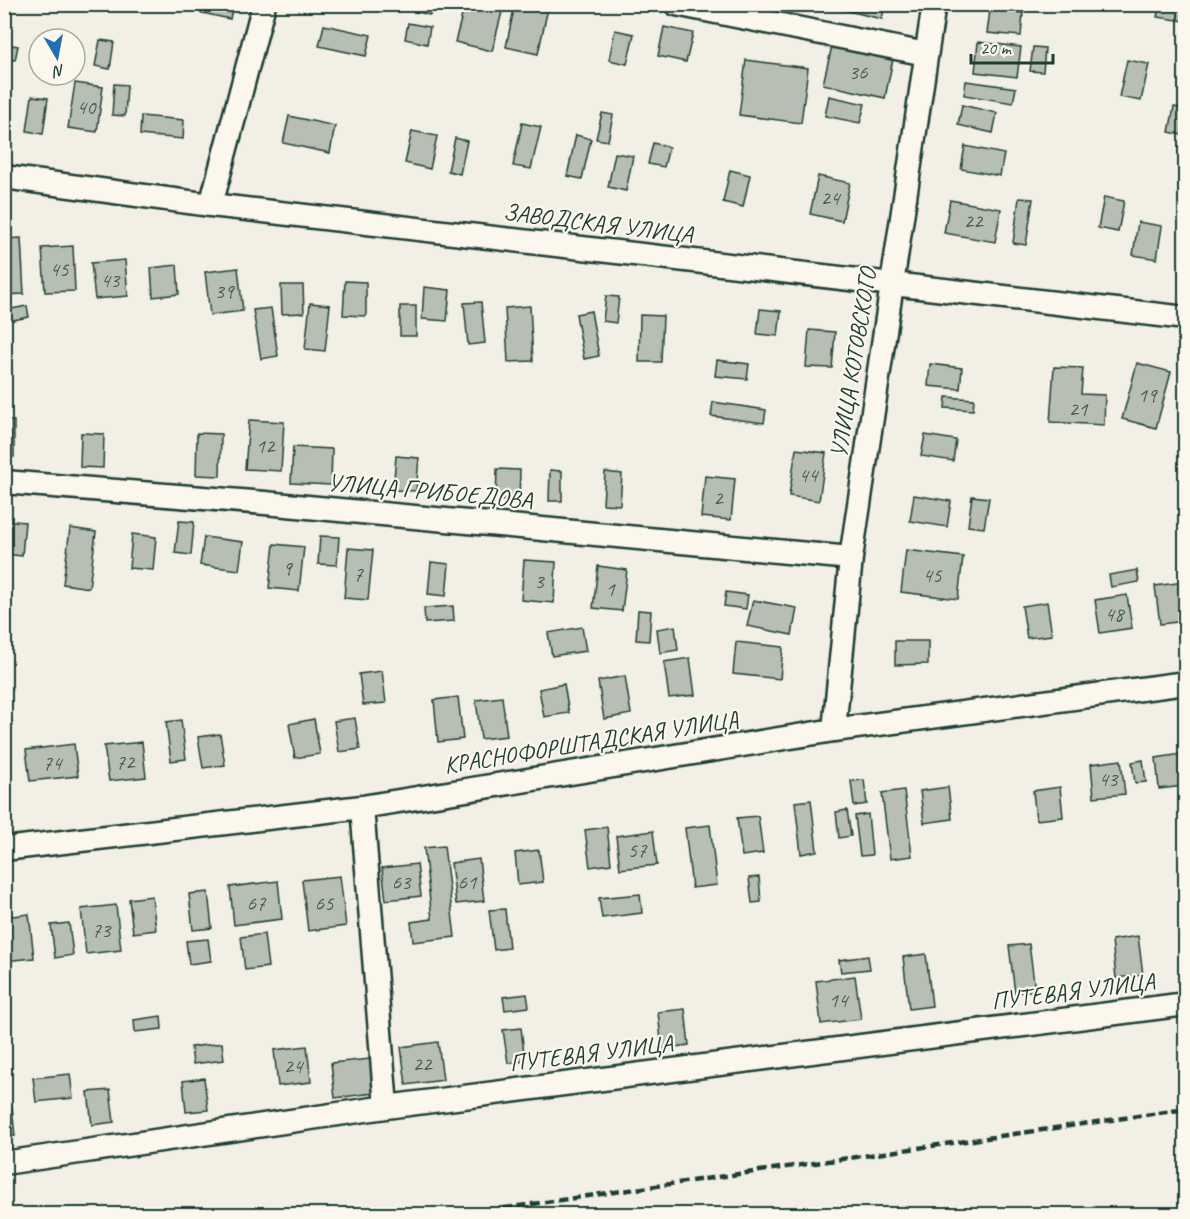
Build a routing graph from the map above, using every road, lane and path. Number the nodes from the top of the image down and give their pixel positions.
1 (264, 4) edge
2 (676, 4) edge
3 (934, 4) edge
4 (926, 54) junction
5 (4, 177) edge
6 (211, 205) junction
7 (891, 285) junction
8 (1185, 318) edge
9 (4, 482) edge
10 (851, 558) junction
11 (1185, 683) edge
12 (834, 730) junction
13 (362, 807) junction
14 (4, 849) edge
15 (1185, 1004) edge
16 (387, 1107) junction
17 (4, 1163) edge

1 - 6 street
2 - 4 street
3 - 4 street, УЛИЦА КОТОВСКОГО
4 - 7 street, УЛИЦА КОТОВСКОГО
5 - 6 street, ЗАВОДСКАЯ УЛИЦА
6 - 7 street, ЗАВОДСКАЯ УЛИЦА
7 - 8 street, ЗАВОДСКАЯ УЛИЦА
7 - 10 street, УЛИЦА КОТОВСКОГО
9 - 10 street, УЛИЦА ГРИБОЕДОВА
10 - 12 street, УЛИЦА КОТОВСКОГО
11 - 12 street, КРАСНОФОРШТАДСКАЯ УЛИЦА
12 - 13 street, КРАСНОФОРШТАДСКАЯ УЛИЦА
13 - 14 street, КРАСНОФОРШТАДСКАЯ УЛИЦА
13 - 16 street
15 - 16 street, ПУТЕВАЯ УЛИЦА
16 - 17 street, ПУТЕВАЯ УЛИЦА

